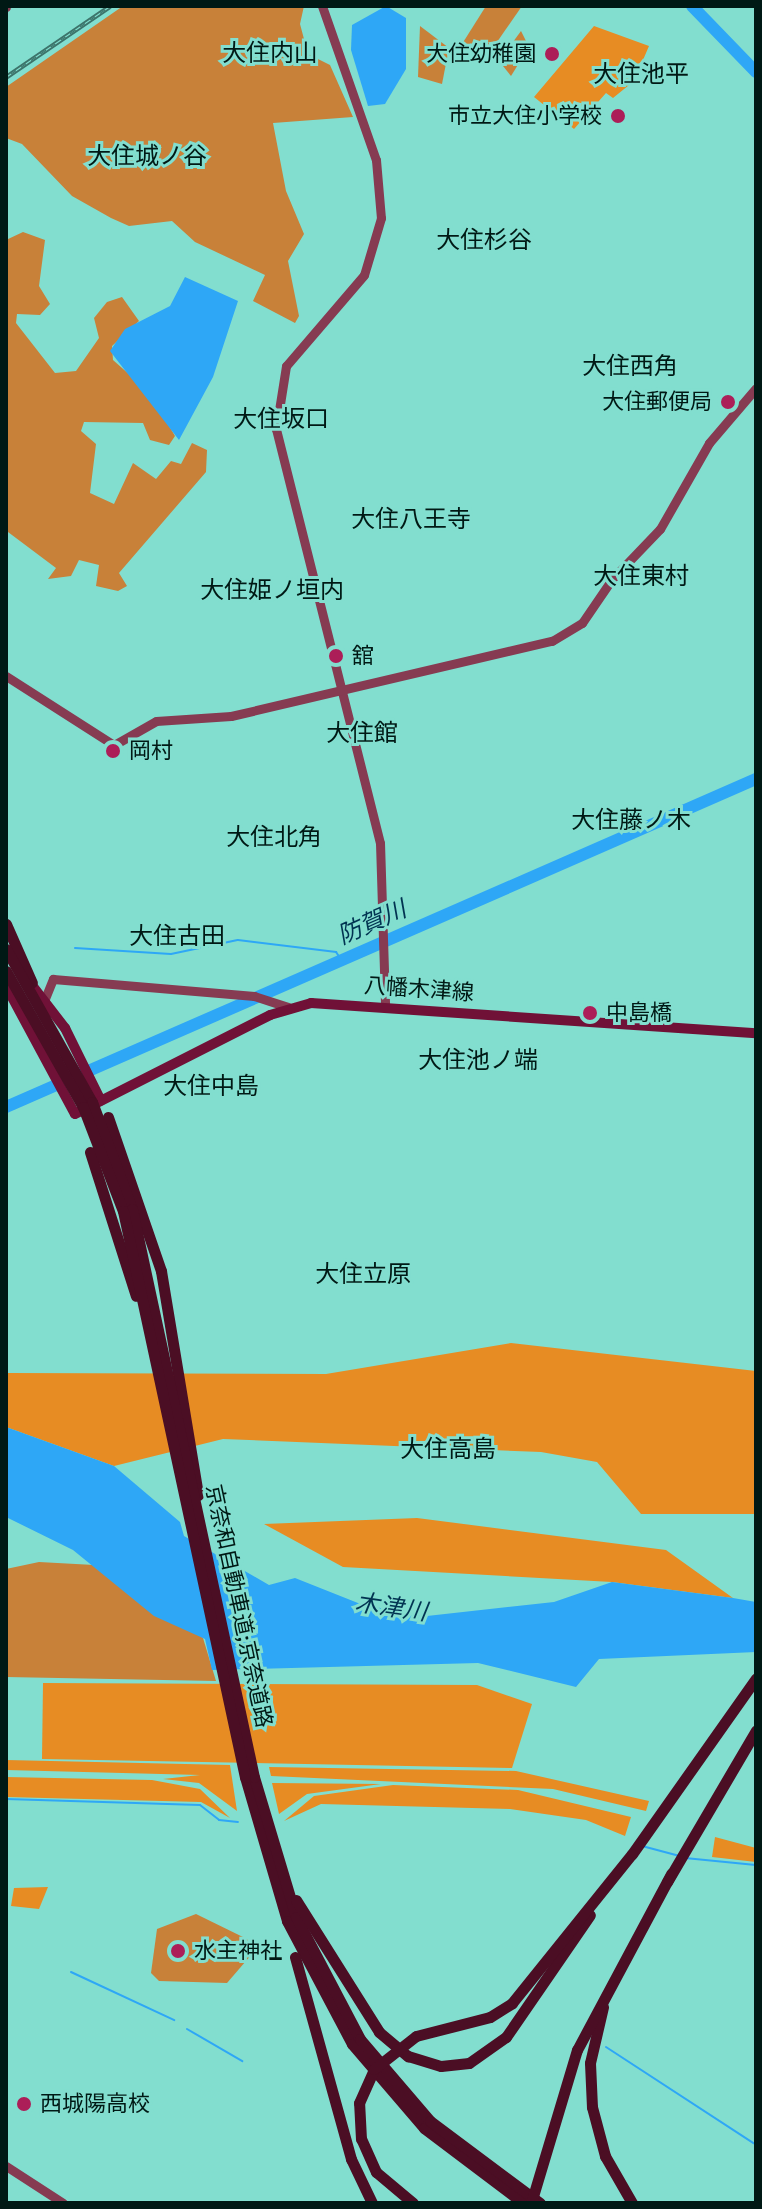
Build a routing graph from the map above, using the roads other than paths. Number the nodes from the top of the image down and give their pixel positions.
1 (322, 6) edge
2 (756, 388) edge
3 (6, 676) edge
4 (341, 689) junction
5 (6, 924) edge
6 (9, 945) edge
7 (6, 958) edge
8 (6, 971) edge
9 (32, 983) junction
10 (6, 986) edge
11 (44, 1001) junction
12 (385, 1006) junction
13 (288, 1007) junction
14 (20, 1011) junction
15 (756, 1033) edge
16 (101, 1101) junction
17 (108, 1117) dead end
18 (90, 1152) dead end
19 (178, 1458) junction
20 (200, 1511) junction
21 (756, 1678) edge
22 (756, 1730) edge
23 (250, 1777) junction
24 (269, 1837) junction
25 (671, 1874) junction
26 (272, 1881) junction
27 (590, 1915) junction
28 (464, 2155) junction
29 (6, 2166) edge
30 (511, 2189) junction
31 (63, 2203) edge
32 (372, 2203) edge
33 (413, 2203) edge
34 (523, 2203) edge
35 (531, 2203) edge
36 (540, 2203) edge
37 (632, 2203) edge

1 - 4 street
2 - 4 street
3 - 4 street
4 - 12 street
5 - 6 highway
6 - 7 highway
6 - 9 highway
6 - 20 highway, 京奈和自動車道;京奈道路, bridge
8 - 9 main road
8 - 14 highway
8 - 19 highway, 京奈和自動車道;京奈道路, bridge
9 - 11 main road
10 - 14 main road, 八幡木津線
11 - 13 street
11 - 16 main road
12 - 13 main road, 八幡木津線
12 - 15 main road, 八幡木津線
13 - 16 main road, 八幡木津線
14 - 16 main road, 八幡木津線
17 - 20 highway, bridge
18 - 19 highway, bridge
19 - 23 highway, 京奈和自動車道;京奈道路, bridge
20 - 23 highway, 京奈和自動車道;京奈道路, bridge
21 - 27 highway, bridge
22 - 25 highway
23 - 24 highway, 京奈和自動車道;京奈道路
23 - 26 highway, 京奈和自動車道;京奈道路
24 - 27 highway
24 - 28 highway, 京奈和自動車道;京奈道路
25 - 35 highway, bridge
25 - 37 highway, bridge
26 - 28 highway, 京奈和自動車道;京奈道路
26 - 32 highway
27 - 33 highway, bridge
28 - 30 highway, 京奈和自動車道;京奈道路
29 - 31 street
30 - 34 highway, 京奈和自動車道;京奈道路
30 - 36 highway, 京奈和自動車道;京奈道路

